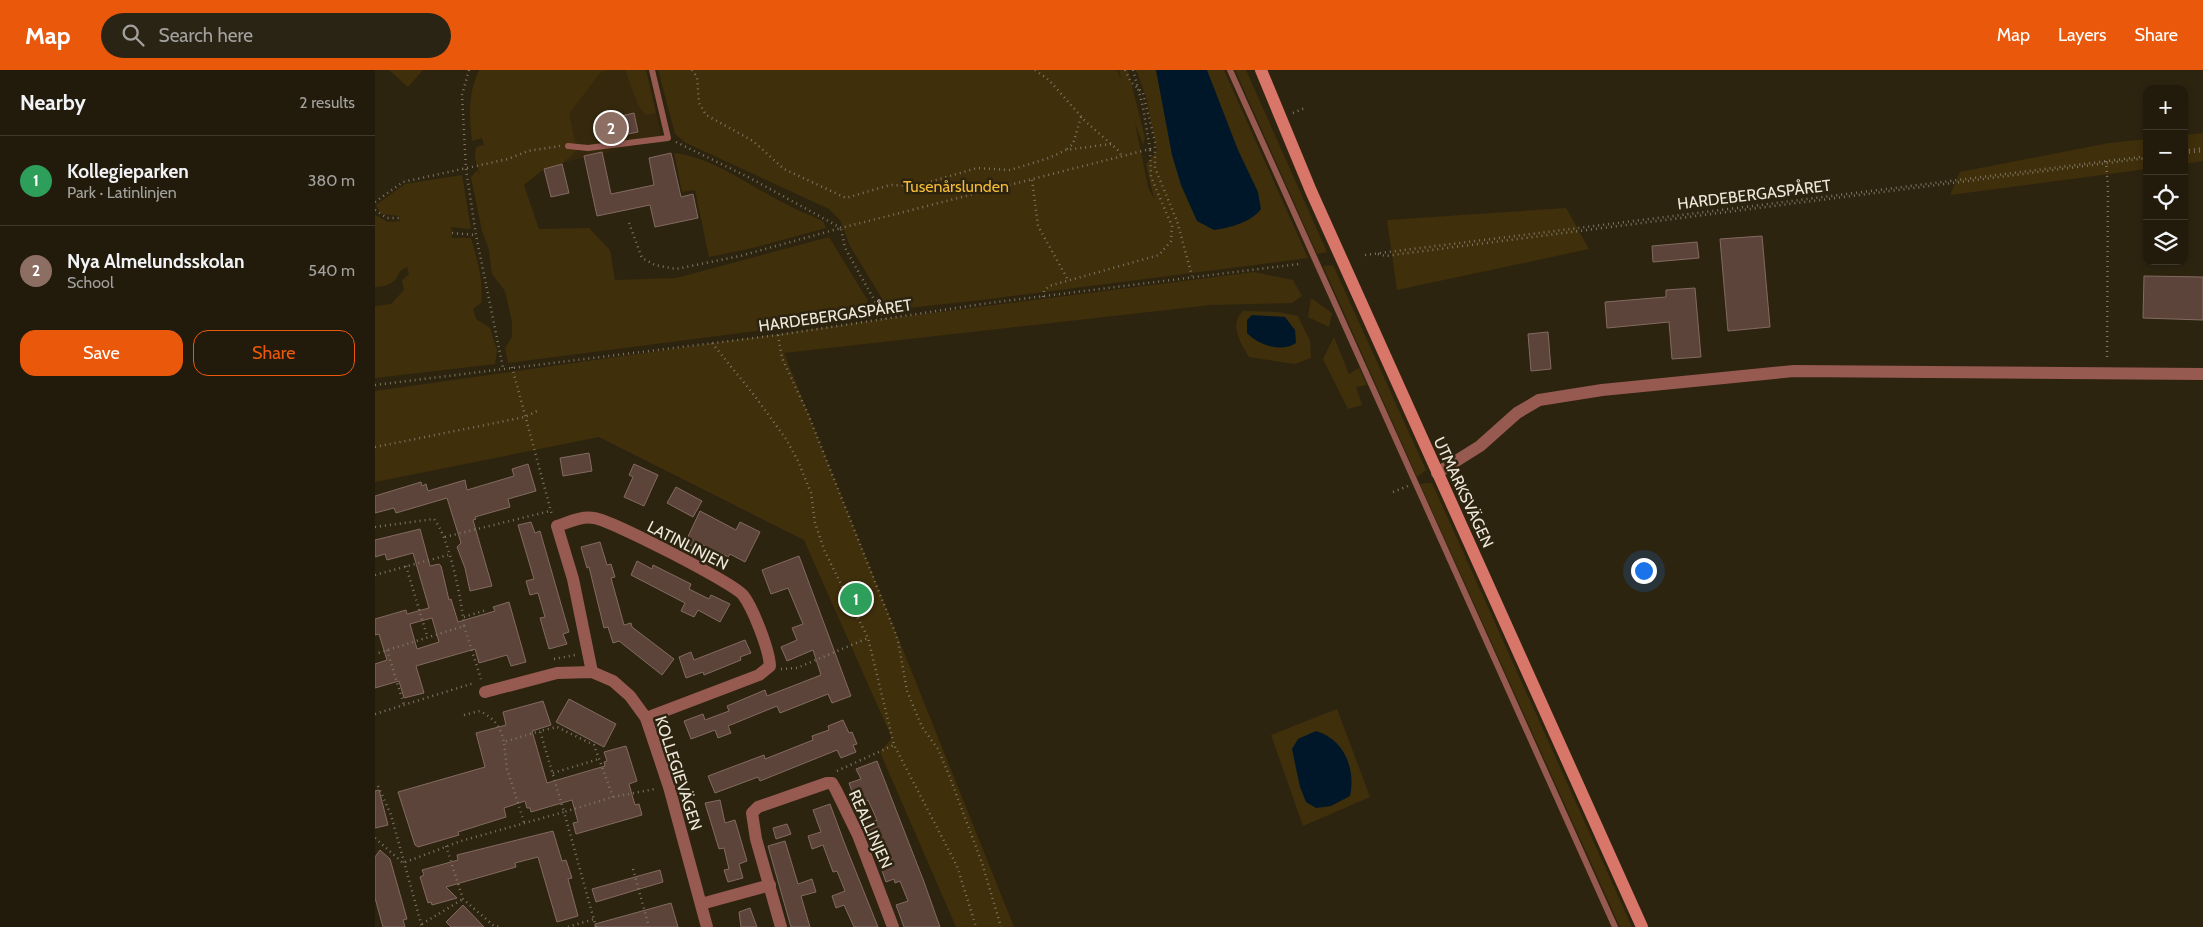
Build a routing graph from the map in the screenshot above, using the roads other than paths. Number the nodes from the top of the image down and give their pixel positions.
1 (652, 70) edge
2 (1230, 70) edge
3 (1261, 74) edge
4 (569, 146) road end
5 (2203, 374) edge
6 (1437, 473) junction
7 (592, 672) junction
8 (483, 687) road end
9 (646, 718) junction
10 (770, 885) junction
11 (701, 904) junction
12 (707, 927) edge
13 (781, 927) edge
14 (893, 927) edge
15 (1615, 927) edge
16 (1642, 927) edge

1 - 4 lane
2 - 15 lane
3 - 6 main road, UTMARKSVÄGEN
5 - 6 street
6 - 16 main road, UTMARKSVÄGEN
7 - 8 street, KOLLEGIEVÄGEN
7 - 9 street, KOLLEGIEVÄGEN
7 - 9 street, LATINLINJEN
9 - 11 street, KOLLEGIEVÄGEN
10 - 11 street
10 - 13 street, REALLINJEN
10 - 14 street, REALLINJEN
11 - 12 street, KOLLEGIEVÄGEN

